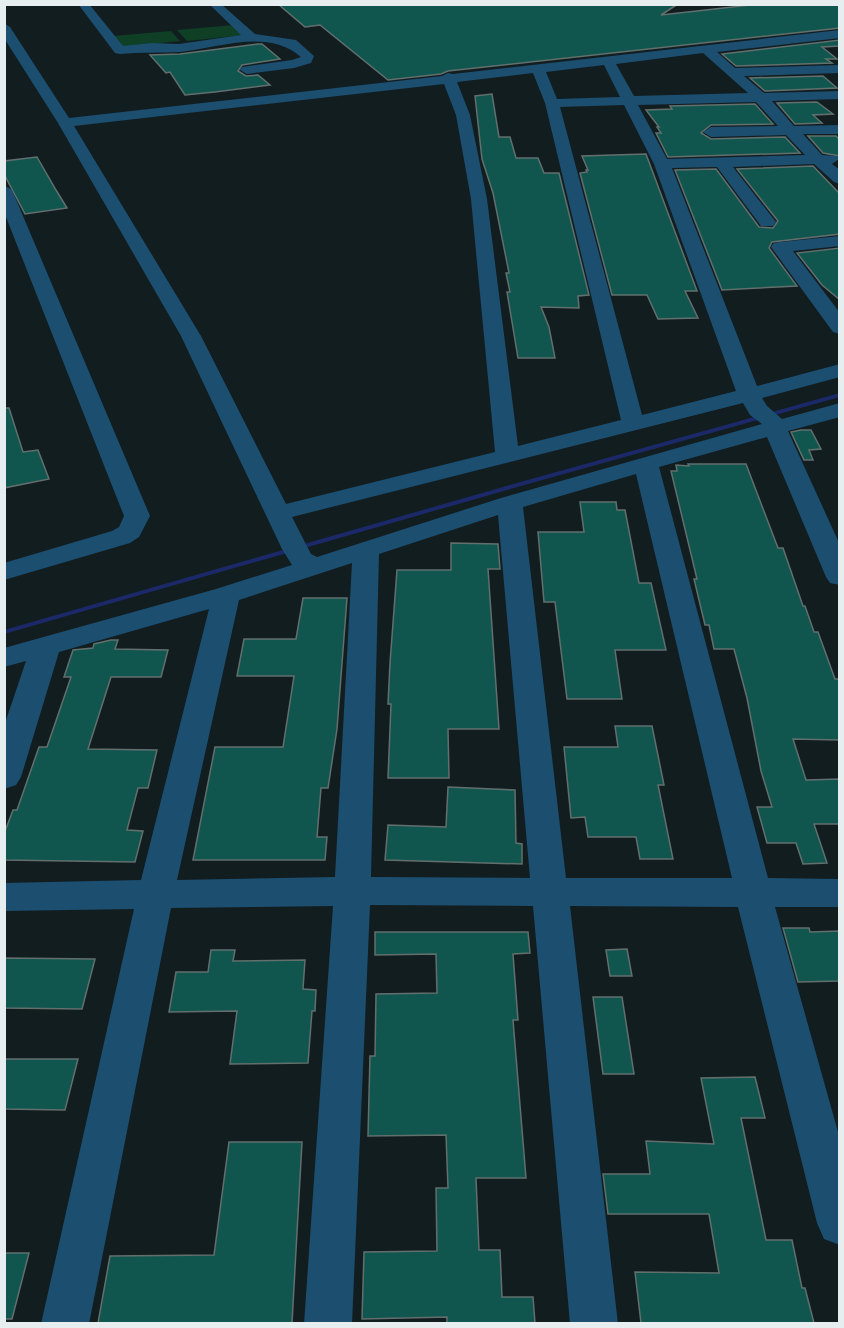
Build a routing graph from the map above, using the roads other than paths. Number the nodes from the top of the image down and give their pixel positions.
1 (83, 4) edge
2 (214, 4) edge
3 (4, 27) edge
4 (840, 34) edge
5 (251, 37) junction
6 (786, 40) junction
7 (706, 49) junction
8 (608, 60) junction
9 (537, 67) junction
10 (840, 69) edge
11 (247, 70) dead end
12 (823, 70) junction
13 (732, 72) junction
14 (448, 77) junction
15 (840, 95) edge
16 (760, 97) junction
17 (629, 101) junction
18 (552, 103) junction
19 (65, 123) junction
20 (840, 129) edge
21 (790, 130) junction
22 (711, 132) dead end
23 (817, 159) junction
24 (840, 159) edge
25 (721, 162) junction
26 (662, 164) junction
27 (840, 179) edge
28 (4, 190) edge
29 (767, 222) dead end
30 (13, 235) edge
31 (840, 241) edge
32 (840, 328) edge
33 (840, 370) edge
34 (840, 410) edge
35 (763, 413) junction
36 (633, 423) junction
37 (507, 456) junction
38 (646, 463) junction
39 (510, 503) junction
40 (281, 518) junction
41 (366, 551) junction
42 (308, 562) junction
43 (4, 572) edge
44 (840, 577) edge
45 (226, 595) junction
46 (46, 646) junction
47 (4, 658) edge
48 (4, 777) edge
49 (352, 891) junction
50 (550, 892) junction
51 (753, 892) junction
52 (840, 893) edge
53 (155, 896) junction
54 (4, 897) edge
55 (840, 1223) edge
56 (65, 1323) edge
57 (328, 1323) edge
58 (594, 1323) edge

1 - 5 street
2 - 5 street
3 - 19 street
4 - 6 street
5 - 11 street
6 - 7 street
6 - 12 street
7 - 8 street
7 - 13 street
8 - 9 street
8 - 17 street
9 - 14 street
9 - 18 street
10 - 12 street
12 - 13 street
13 - 16 street
14 - 19 street
14 - 37 street
15 - 16 street
16 - 17 street
16 - 21 street
17 - 18 street
17 - 26 street
18 - 36 street
19 - 40 street
20 - 21 street
21 - 22 street
21 - 23 street
23 - 24 street
23 - 25 street
23 - 27 street
25 - 26 street
25 - 29 street
26 - 35 street
28 - 30 street
30 - 43 street
31 - 32 street
33 - 35 street
34 - 35 street
35 - 36 street
35 - 38 street
35 - 44 street
36 - 37 street
37 - 40 street
38 - 39 street
38 - 51 street
39 - 41 street
39 - 50 street
40 - 42 street
41 - 42 street
41 - 49 street
42 - 45 street
45 - 46 street
45 - 53 street
46 - 47 street
46 - 48 street
49 - 50 street
49 - 53 street
49 - 57 street
50 - 51 street
50 - 58 street
51 - 52 street
51 - 55 street
53 - 54 street
53 - 56 street

